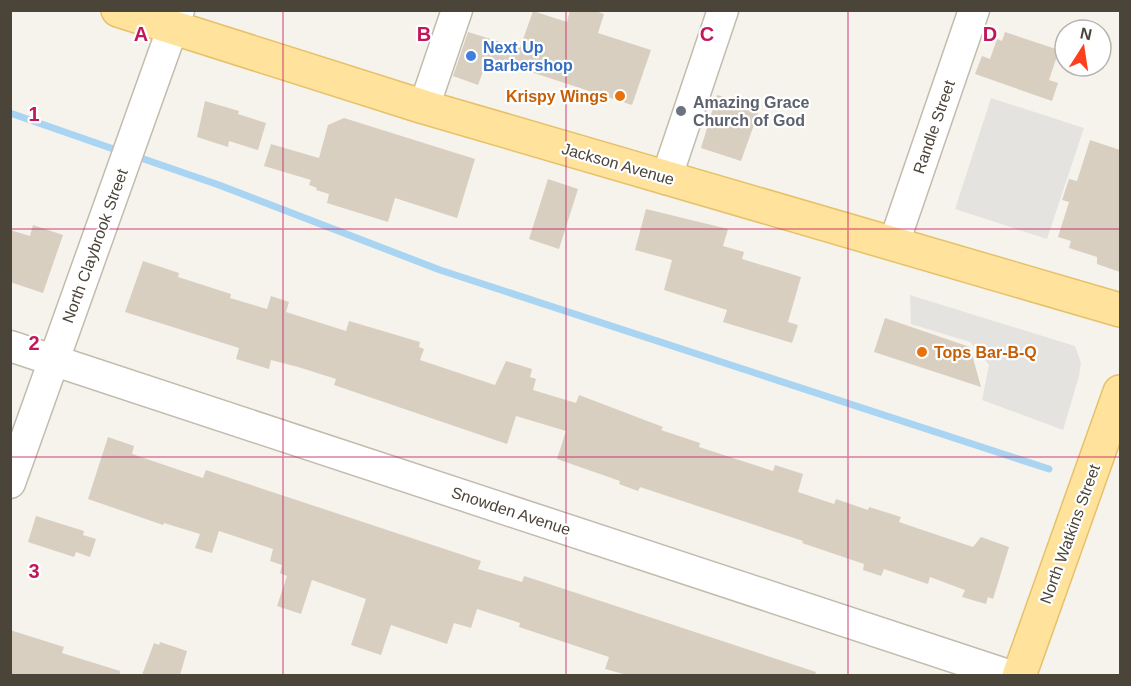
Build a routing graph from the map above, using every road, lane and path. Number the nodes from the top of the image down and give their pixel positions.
1 (118, 10) edge
2 (457, 10) edge
3 (723, 10) edge
4 (974, 10) edge
5 (176, 19) edge
6 (424, 107) junction
7 (666, 178) junction
8 (894, 243) junction
9 (1120, 310) edge
10 (10, 346) edge
11 (54, 361) junction
12 (1117, 412) edge
13 (10, 483) edge
14 (1011, 675) edge
15 (1019, 675) edge

1 - 5 main road, Jackson Avenue
2 - 6 street
3 - 7 street
4 - 8 street, Randle Street
5 - 6 main road, Jackson Avenue
5 - 11 street, North Claybrook Street
6 - 7 main road, Jackson Avenue
7 - 8 main road, Jackson Avenue
8 - 9 main road, Jackson Avenue
10 - 11 street, Snowden Avenue
11 - 13 street, North Claybrook Street
11 - 14 street, Snowden Avenue
12 - 15 main road, North Watkins Street

